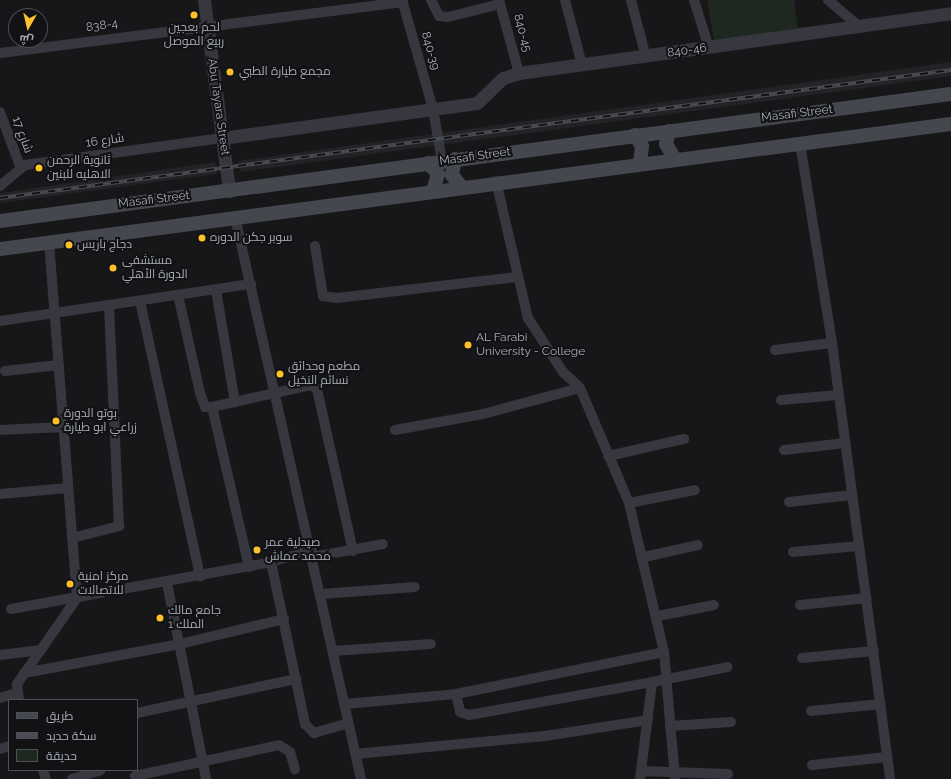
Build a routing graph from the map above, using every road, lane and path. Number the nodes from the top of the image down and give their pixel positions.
1 (204, 0) edge
2 (432, 0) edge
3 (565, 0) edge
4 (631, 0) edge
5 (694, 0) edge
6 (828, 0) edge
7 (402, 1) edge
8 (500, 2) edge
9 (951, 13) edge
10 (207, 25) junction
11 (861, 28) junction
12 (709, 48) junction
13 (0, 53) edge
14 (646, 57) junction
15 (582, 65) junction
16 (519, 73) junction
17 (951, 94) edge
18 (433, 109) junction
19 (0, 112) edge
20 (951, 124) edge
21 (669, 131) junction
22 (635, 135) junction
23 (222, 138) junction
24 (800, 143) junction
25 (674, 158) junction
26 (442, 161) junction
27 (640, 163) junction
28 (20, 166) junction
29 (496, 181) junction
30 (0, 186) edge
31 (461, 186) junction
32 (433, 190) junction
33 (229, 191) junction
34 (235, 217) junction
35 (0, 221) edge
36 (49, 242) junction
37 (315, 246) dead end
38 (0, 249) edge
39 (516, 277) junction
40 (251, 284) junction
41 (216, 290) junction
42 (178, 295) junction
43 (140, 301) junction
44 (109, 305) junction
45 (55, 313) junction
46 (0, 321) edge
47 (832, 343) junction
48 (774, 350) dead end
49 (59, 364) junction
50 (5, 371) dead end
51 (580, 388) junction
52 (838, 394) junction
53 (276, 395) junction
54 (781, 400) dead end
55 (236, 402) junction
56 (212, 407) junction
57 (64, 427) junction
58 (0, 430) edge
59 (395, 430) dead end
60 (684, 439) dead end
61 (846, 443) junction
62 (784, 450) dead end
63 (608, 456) junction
64 (68, 488) junction
65 (695, 490) dead end
66 (0, 494) edge
67 (852, 495) junction
68 (789, 502) dead end
69 (629, 503) junction
70 (72, 538) junction
71 (383, 544) dead end
72 (698, 546) dead end
73 (859, 546) junction
74 (353, 551) junction
75 (793, 552) dead end
76 (313, 553) junction
77 (644, 557) junction
78 (272, 562) junction
79 (249, 567) junction
80 (200, 577) junction
81 (168, 583) junction
82 (415, 587) dead end
83 (322, 594) junction
84 (77, 598) junction
85 (867, 598) junction
86 (800, 605) dead end
87 (714, 606) dead end
88 (11, 609) dead end
89 (658, 616) junction
90 (284, 619) junction
91 (180, 644) junction
92 (431, 644) dead end
93 (41, 650) junction
94 (334, 651) junction
95 (874, 651) junction
96 (664, 652) junction
97 (0, 655) edge
98 (802, 658) dead end
99 (728, 667) dead end
100 (24, 673) junction
101 (666, 678) junction
102 (296, 679) junction
103 (652, 682) junction
104 (456, 694) junction
105 (17, 696) edge
106 (0, 698) edge
107 (191, 701) junction
108 (345, 704) junction
109 (881, 704) junction
110 (811, 711) dead end
111 (138, 713) edge
112 (648, 720) junction
113 (731, 722) dead end
114 (348, 723) junction
115 (670, 726) junction
116 (356, 754) junction
117 (888, 757) junction
118 (203, 760) junction
119 (812, 765) dead end
120 (294, 769) dead end
121 (98, 771) edge
122 (728, 774) dead end
123 (641, 775) edge
124 (135, 776) dead end
125 (675, 777) edge
126 (72, 779) edge
127 (206, 779) edge
128 (361, 779) edge
129 (890, 779) edge

1 - 10 street, Abu Tayara Street
2 - 8 street
3 - 15 street
4 - 14 street
5 - 12 street
6 - 11 street
7 - 10 street, 838-4
7 - 18 street, 840-39
8 - 16 street, 840-45
9 - 11 street, 840-46
10 - 13 street, 838-4
10 - 23 street, Abu Tayara Street
11 - 12 street, 840-46
12 - 14 street, 840-46
14 - 15 street, 840-46
15 - 16 street, 840-46
16 - 18 street, 840-46
17 - 21 main road, Masafi Street
18 - 23 street, 840-46
18 - 26 street, 840-39
19 - 28 street, شارع 17
20 - 24 main road
21 - 22 main road, Masafi Street
21 - 25 main road
22 - 26 main road, Masafi Street
22 - 27 main road
23 - 28 street, شارع 16
23 - 33 street, Abu Tayara Street
24 - 25 main road
24 - 47 street
25 - 27 main road
26 - 31 main road
26 - 32 main road
26 - 33 main road, Masafi Street
27 - 29 main road
28 - 30 street
29 - 31 main road
29 - 39 street
31 - 32 main road
32 - 34 main road
33 - 35 main road, Masafi Street
34 - 36 main road
34 - 40 street
36 - 38 main road
36 - 45 street
37 - 39 street
39 - 51 street
40 - 41 street
40 - 53 street
41 - 42 street
41 - 55 street
42 - 43 street
42 - 56 street
43 - 44 street
43 - 80 street
44 - 45 street
44 - 70 street
45 - 46 street
45 - 49 street
47 - 48 street
47 - 52 street
49 - 50 street
49 - 57 street
51 - 59 street
51 - 63 street
52 - 54 street
52 - 61 street
53 - 55 street
53 - 74 street
53 - 76 street
55 - 56 street
56 - 79 street
57 - 58 street
57 - 64 street
60 - 63 street
61 - 62 street
61 - 67 street
63 - 69 street
64 - 66 street
64 - 70 street
65 - 69 street
67 - 68 street
67 - 73 street
69 - 77 street
70 - 84 street
71 - 74 street
72 - 77 street
73 - 75 street
73 - 85 street
74 - 76 street
76 - 78 street
76 - 83 street
77 - 89 street
78 - 79 street
78 - 90 street
79 - 80 street
80 - 81 street
81 - 84 street
81 - 91 street
82 - 83 street
83 - 94 street
84 - 88 street
84 - 93 street
85 - 86 street
85 - 95 street
87 - 89 street
89 - 96 street
90 - 91 street
90 - 102 street
91 - 100 street
91 - 107 street
92 - 94 street
93 - 97 street
93 - 100 street
94 - 108 street
95 - 98 street
95 - 109 street
96 - 101 street
96 - 104 street
99 - 101 street
100 - 105 street
101 - 103 street
101 - 115 street
102 - 107 street
102 - 114 street
103 - 104 street
103 - 112 street
104 - 108 street
105 - 106 street
107 - 111 street
107 - 118 street
108 - 114 street
109 - 110 street
109 - 117 street
112 - 116 street
112 - 123 street
113 - 115 street
114 - 116 street
115 - 125 street
116 - 128 street
117 - 119 street
117 - 129 street
118 - 120 street
118 - 124 street
118 - 127 street
121 - 126 street
122 - 125 street
123 - 125 street

